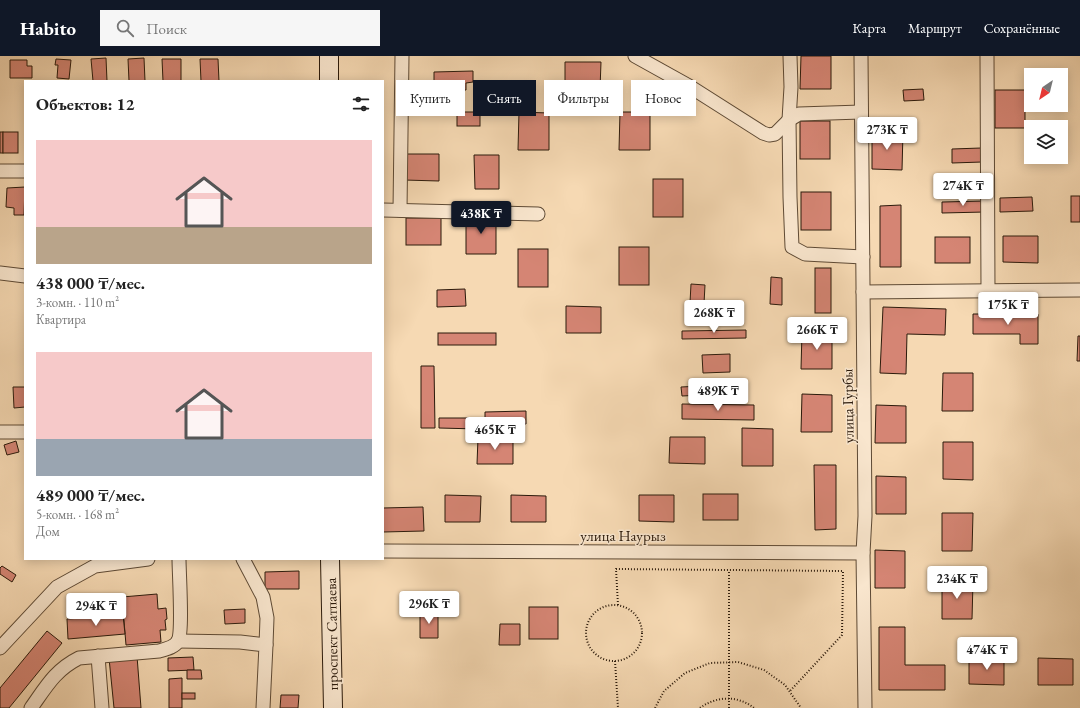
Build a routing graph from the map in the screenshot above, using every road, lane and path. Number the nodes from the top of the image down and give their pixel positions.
1 (329, 56) edge
2 (402, 56) edge
3 (635, 56) edge
4 (790, 56) edge
5 (861, 56) edge
6 (987, 56) edge
7 (329, 80) edge
8 (862, 112) junction
9 (789, 120) junction
10 (0, 171) edge
11 (24, 171) edge
12 (384, 210) edge
13 (400, 210) junction
14 (538, 214) dead end
15 (863, 257) junction
16 (0, 273) edge
17 (24, 276) edge
18 (988, 290) junction
19 (1080, 290) edge
20 (863, 292) junction
21 (0, 432) edge
22 (24, 432) edge
23 (384, 551) edge
24 (862, 553) junction
25 (140, 560) edge
26 (179, 560) edge
27 (244, 560) edge
28 (330, 560) edge
29 (729, 570) junction
30 (618, 606) junction
31 (178, 641) junction
32 (266, 645) junction
33 (0, 648) edge
34 (98, 656) junction
35 (615, 661) junction
36 (729, 662) junction
37 (790, 691) junction
38 (729, 698) junction
39 (31, 708) edge
40 (102, 708) edge
41 (263, 708) edge
42 (333, 708) edge
43 (618, 708) edge
44 (655, 708) edge
45 (700, 708) edge
46 (729, 708) edge
47 (754, 708) edge
48 (801, 708) edge
49 (866, 708) edge

1 - 7 street
2 - 13 street
3 - 9 street
4 - 9 street
5 - 8 street, улица Гурбы
6 - 18 street
8 - 9 street
8 - 15 street, улица Гурбы
9 - 15 street
10 - 11 street
12 - 13 street
13 - 14 street
15 - 20 street, улица Гурбы
16 - 17 street
18 - 19 street
18 - 20 street
20 - 24 street, улица Гурбы
21 - 22 street
23 - 24 street, улица Наурыз
24 - 49 street, улица Гурбы
25 - 33 street
26 - 31 street
27 - 32 street
28 - 42 street, проспект Сатпаева
29 - 30 path
29 - 36 path
29 - 37 path
30 - 35 path
30 - 35 path
31 - 32 street
31 - 34 street
32 - 41 street
34 - 39 street
34 - 40 street
35 - 43 path
36 - 37 path
36 - 38 path
36 - 44 path
37 - 48 path
38 - 45 path
38 - 46 path
38 - 47 path

